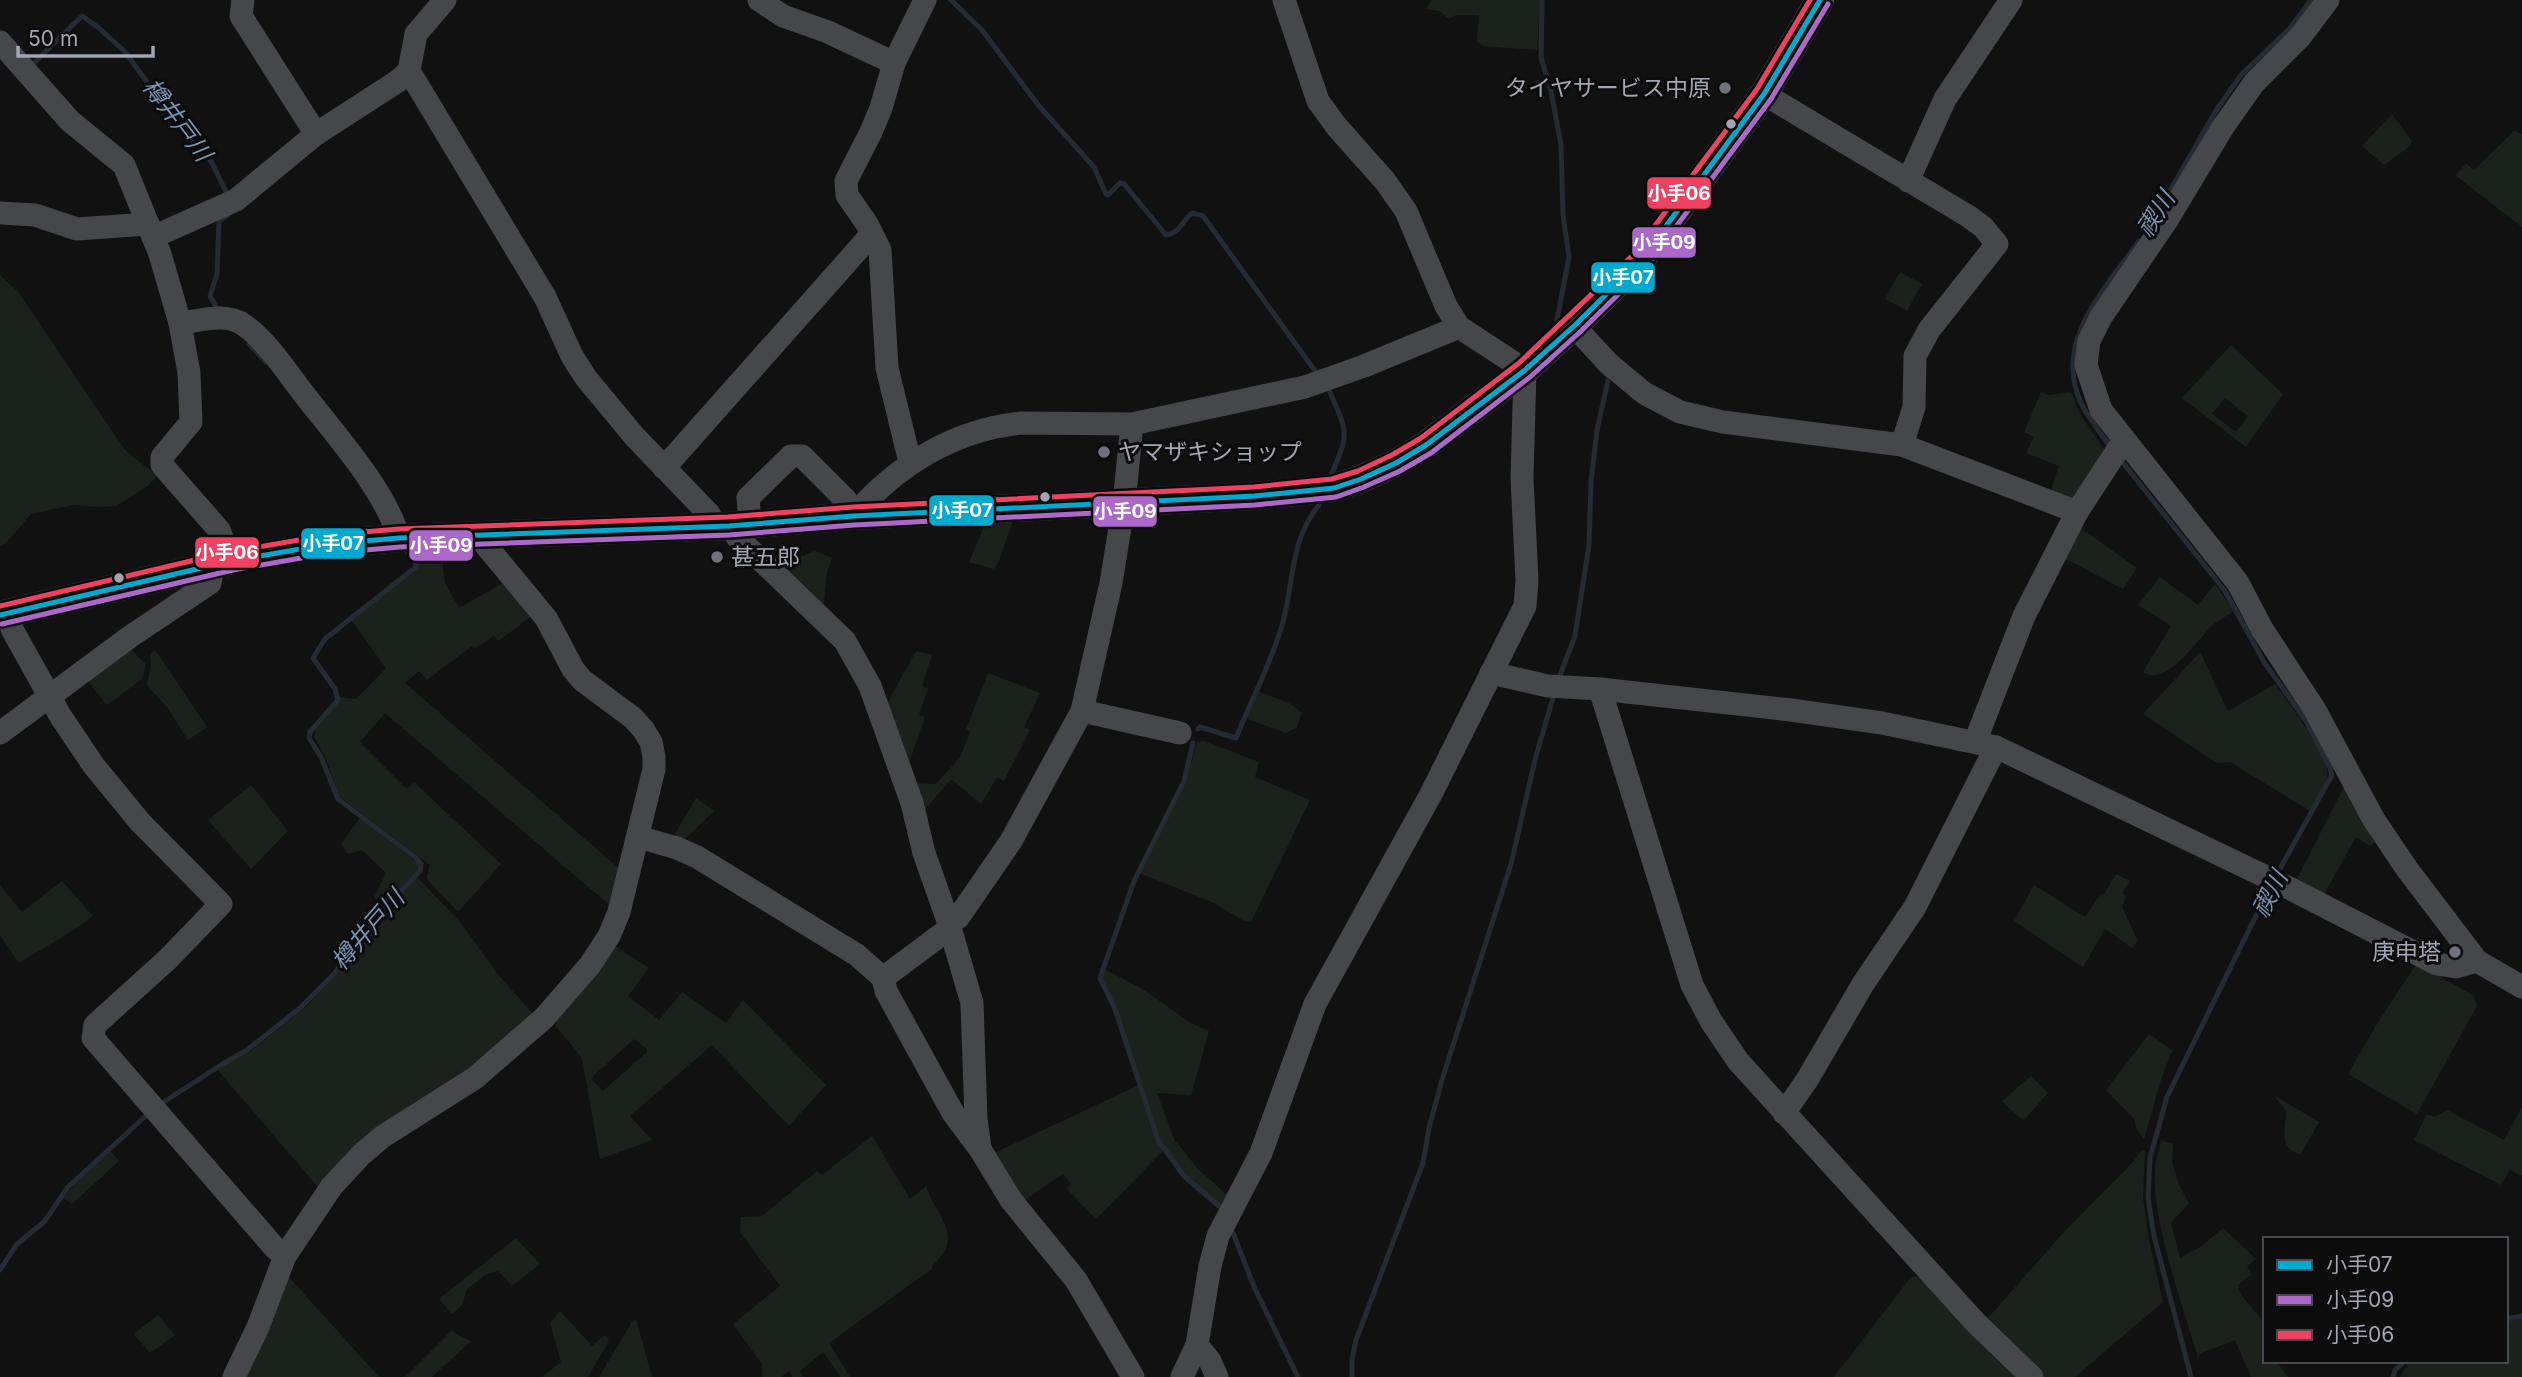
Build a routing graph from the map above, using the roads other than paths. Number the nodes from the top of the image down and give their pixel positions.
1 (243, 0) edge
2 (445, 0) edge
3 (759, 0) edge
4 (925, 0) edge
5 (1284, 0) edge
6 (1820, 0) edge
7 (2011, 0) edge
8 (2328, 0) edge
9 (0, 43) edge
10 (894, 63) junction
11 (410, 71) junction
12 (1764, 94) junction
13 (316, 134) junction
14 (1908, 181) junction
15 (0, 213) edge
16 (150, 231) junction
17 (872, 235) junction
18 (180, 323) junction
19 (1459, 327) junction
20 (1568, 331) junction
21 (1525, 370) junction
22 (1132, 425) junction
23 (2124, 440) junction
24 (1902, 445) junction
25 (910, 462) junction
26 (664, 468) junction
27 (1124, 503) junction
28 (2077, 512) junction
29 (853, 516) junction
30 (731, 525) junction
31 (478, 537) junction
32 (399, 538) junction
33 (222, 563) junction
34 (4, 614) edge
35 (1491, 673) junction
36 (1600, 689) junction
37 (50, 695) junction
38 (1082, 711) junction
39 (0, 733) edge
40 (1180, 733) dead end
41 (1985, 745) junction
42 (638, 837) junction
43 (949, 924) junction
44 (2477, 961) junction
45 (883, 978) junction
46 (2522, 987) edge
47 (1784, 1113) junction
48 (980, 1149) junction
49 (285, 1256) junction
50 (1197, 1345) junction
51 (234, 1377) edge
52 (1133, 1377) edge
53 (1182, 1377) edge
54 (1217, 1377) edge
55 (2032, 1377) edge

1 - 13 street
2 - 11 street
3 - 10 street
4 - 10 street
5 - 19 street
6 - 12 main road
7 - 14 street
8 - 23 street
9 - 16 street
10 - 17 street
11 - 13 street
11 - 26 street
12 - 14 street
12 - 20 main road
13 - 16 street
14 - 24 street
15 - 16 street
16 - 18 street
17 - 25 street
17 - 26 street
18 - 32 street
18 - 33 street
19 - 21 street
19 - 22 street
20 - 21 main road
20 - 24 street
21 - 27 main road
21 - 35 street
22 - 25 street
22 - 27 street
23 - 28 street
23 - 44 street
24 - 28 street
25 - 29 street
26 - 30 street
27 - 29 main road
27 - 38 street
28 - 41 street
29 - 30 main road
29 - 30 street
30 - 31 main road
30 - 43 street
31 - 32 main road
31 - 42 street
32 - 33 main road
33 - 34 main road
33 - 37 street
34 - 37 street
35 - 36 street
35 - 50 street
36 - 41 street
36 - 47 street
37 - 39 street
37 - 49 street
38 - 40 street
38 - 43 street
41 - 44 street
41 - 47 street
42 - 45 street
42 - 49 street
43 - 45 street
43 - 48 street
44 - 46 street
45 - 48 street
47 - 55 street
48 - 52 street
49 - 51 street
50 - 53 street
50 - 54 street

